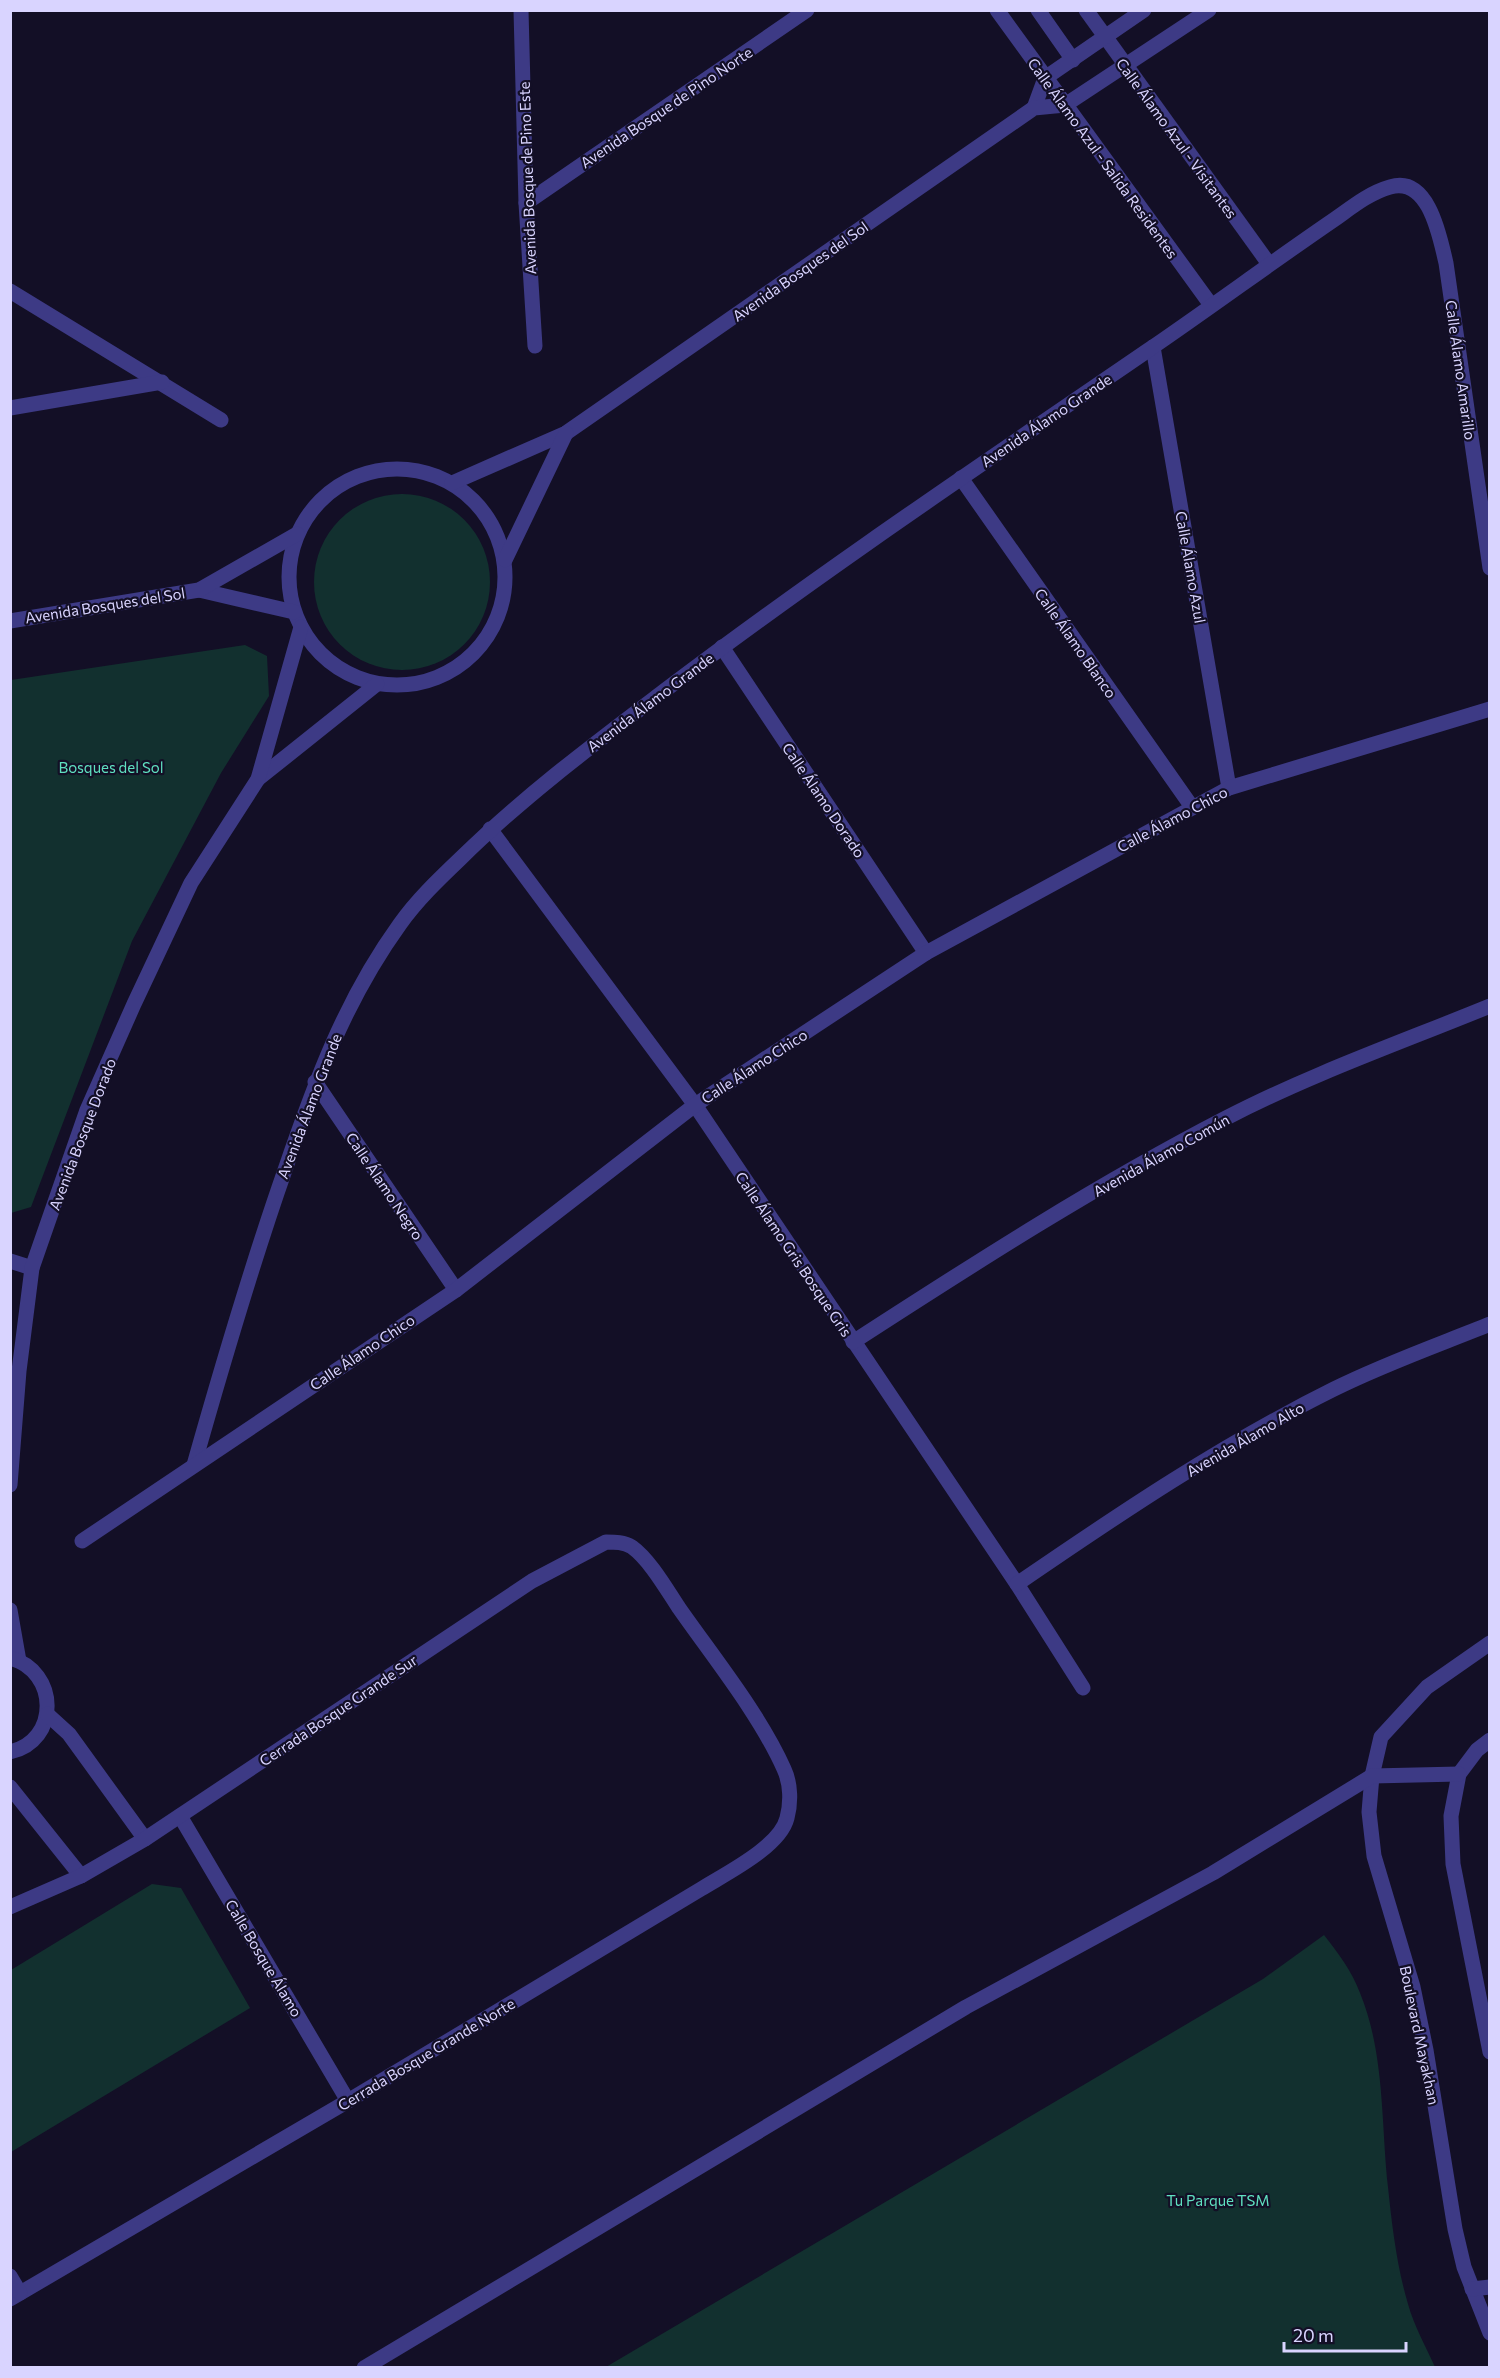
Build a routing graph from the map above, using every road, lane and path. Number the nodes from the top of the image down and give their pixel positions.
1 (521, 10) edge
2 (807, 10) edge
3 (997, 10) edge
4 (1038, 10) edge
5 (1086, 10) edge
6 (1144, 10) edge
7 (1209, 10) edge
8 (1105, 38) junction
9 (1073, 60) junction
10 (1126, 67) junction
11 (1045, 78) junction
12 (1065, 105) junction
13 (1034, 108) junction
14 (1405, 186) joint
15 (526, 203) junction
16 (1269, 264) junction
17 (10, 291) edge
18 (1211, 305) junction
19 (535, 346) dead end
20 (1153, 347) junction
21 (162, 382) junction
22 (10, 408) edge
23 (221, 420) dead end
24 (566, 433) junction
25 (961, 478) junction
26 (452, 483) junction
27 (297, 534) junction
28 (505, 560) junction
29 (1490, 568) edge
30 (199, 590) junction
31 (294, 612) junction
32 (10, 621) edge
33 (301, 627) junction
34 (722, 647) junction
35 (377, 684) junction
36 (1490, 709) edge
37 (258, 778) junction
38 (1229, 788) junction
39 (1192, 807) junction
40 (490, 829) junction
41 (926, 953) junction
42 (1490, 1006) edge
43 (315, 1082) junction
44 (694, 1105) junction
45 (10, 1262) edge
46 (32, 1268) junction
47 (456, 1290) junction
48 (1490, 1324) edge
49 (853, 1342) junction
50 (194, 1465) junction
51 (10, 1485) edge
52 (82, 1540) dead end
53 (1017, 1584) junction
54 (10, 1610) edge
55 (1490, 1643) edge
56 (15, 1659) edge
57 (1083, 1688) dead end
58 (47, 1714) junction
59 (1490, 1740) edge
60 (10, 1752) edge
61 (785, 1771) joint
62 (1459, 1774) junction
63 (1372, 1776) junction
64 (10, 1787) edge
65 (180, 1816) junction
66 (145, 1839) junction
67 (81, 1876) junction
68 (10, 1908) edge
69 (1490, 2052) edge
70 (348, 2101) junction
71 (10, 2276) edge
72 (1490, 2287) edge
73 (1472, 2289) junction
74 (15, 2296) edge
75 (1490, 2332) edge
76 (364, 2367) edge

1 - 15 street, Avenida Bosque de Pino Este
2 - 15 street, Avenida Bosque de Pino Norte
3 - 11 street, Calle Álamo Azul - Salida Residentes
4 - 9 street
5 - 8 street, Calle Álamo Azul - Visitantes
6 - 8 street
7 - 10 street, Avenida Bosques del Sol
8 - 9 street
8 - 10 street, Calle Álamo Azul - Visitantes
9 - 11 street
10 - 12 street, Avenida Bosques del Sol
10 - 16 street, Calle Álamo Azul - Visitantes
11 - 12 street, Calle Álamo Azul - Salida Residentes
11 - 13 street
12 - 13 street, Avenida Bosques del Sol
12 - 18 street, Calle Álamo Azul - Salida Residentes
13 - 24 street, Avenida Bosques del Sol
14 - 16 street, Avenida Álamo Grande
14 - 29 street, Calle Álamo Amarillo
15 - 19 street, Avenida Bosque de Pino Este
16 - 18 street, Avenida Álamo Grande
17 - 21 street
18 - 20 street, Avenida Álamo Grande
20 - 25 street, Avenida Álamo Grande
20 - 38 street, Calle Álamo Azul
21 - 22 street
21 - 23 street
24 - 26 street, Avenida Bosques del Sol
24 - 28 street, Avenida Bosques del Sol
25 - 34 street, Avenida Álamo Grande
25 - 39 street, Calle Álamo Blanco
26 - 27 street
26 - 28 street
27 - 30 street, Avenida Bosques del Sol
27 - 31 street
28 - 35 street
30 - 31 street, Avenida Bosques del Sol
30 - 32 street, Avenida Bosques del Sol
31 - 33 street
33 - 35 street
33 - 37 street, Avenida Bosque Dorado
34 - 40 street, Avenida Álamo Grande
34 - 41 street, Calle Álamo Dorado
35 - 37 street, Avenida Bosque Dorado
36 - 38 street, Calle Álamo Chico
37 - 46 street, Avenida Bosque Dorado
38 - 39 street, Calle Álamo Chico
39 - 41 street, Calle Álamo Chico
40 - 43 street, Avenida Álamo Grande
40 - 44 street, Calle Álamo Gris Bosque Gris
41 - 44 street, Calle Álamo Chico
42 - 49 street, Avenida Álamo Común
43 - 47 street, Calle Álamo Negro
43 - 50 street, Avenida Álamo Grande
44 - 47 street, Calle Álamo Chico
44 - 49 street, Calle Álamo Gris Bosque Gris
45 - 46 street
46 - 51 street, Avenida Bosque Dorado
47 - 50 street, Calle Álamo Chico
48 - 53 street, Avenida Álamo Alto
49 - 53 street, Calle Álamo Gris Bosque Gris
50 - 52 street, Calle Álamo Chico
53 - 57 street, Calle Álamo Gris Bosque Gris
54 - 56 street
55 - 63 street, Boulevard Mayakhan
56 - 58 street
58 - 60 street
58 - 66 street
59 - 62 street
61 - 65 street, Cerrada Bosque Grande Sur
61 - 70 street, Cerrada Bosque Grande Norte
62 - 63 street
62 - 69 street
63 - 73 street, Boulevard Mayakhan
63 - 76 street
64 - 67 street
65 - 66 street, Cerrada Bosque Grande Sur
65 - 70 street, Calle Bosque Álamo
66 - 67 street, Cerrada Bosque Grande Sur
67 - 68 street, Cerrada Bosque Grande Sur
70 - 74 street, Cerrada Bosque Grande Norte
71 - 74 street
72 - 73 street
73 - 75 street, Boulevard Mayakhan

